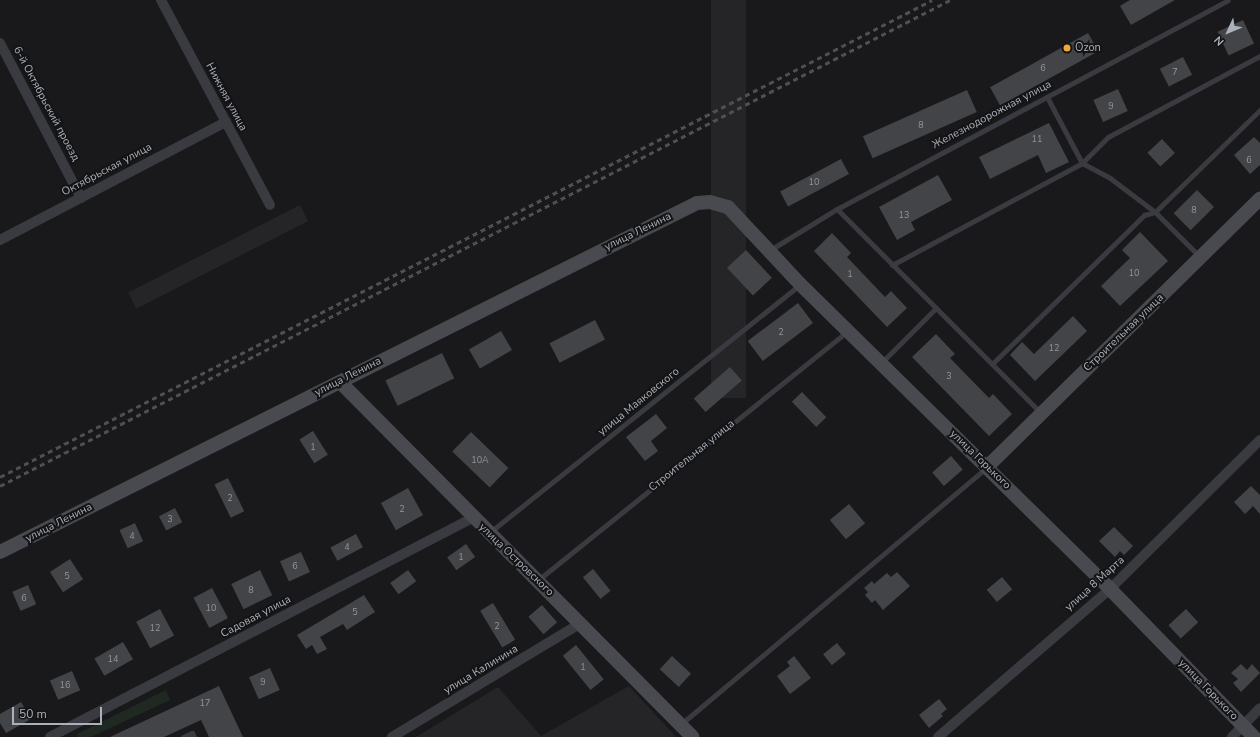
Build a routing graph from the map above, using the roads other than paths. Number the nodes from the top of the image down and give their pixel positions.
1 (161, 0) edge
2 (1228, 0) edge
3 (0, 43) edge
4 (1260, 56) edge
5 (1047, 97) junction
6 (1260, 110) edge
7 (226, 122) junction
8 (1082, 163) junction
9 (81, 198) junction
10 (1260, 199) edge
11 (697, 203) joint
12 (270, 205) dead end
13 (836, 209) junction
14 (1155, 212) junction
15 (0, 240) edge
16 (768, 252) junction
17 (1202, 258) junction
18 (892, 264) junction
19 (800, 284) junction
20 (936, 308) junction
21 (848, 332) junction
22 (880, 364) junction
23 (992, 364) junction
24 (340, 382) junction
25 (1040, 413) junction
26 (1260, 440) edge
27 (987, 467) junction
28 (472, 518) junction
29 (488, 534) junction
30 (0, 552) edge
31 (537, 580) junction
32 (1110, 589) junction
33 (581, 623) junction
34 (1260, 708) edge
35 (680, 724) junction
36 (1242, 726) junction
37 (50, 737) edge
38 (183, 737) edge
39 (194, 737) edge
40 (392, 737) edge
41 (692, 737) edge
42 (938, 737) edge
43 (1232, 737) edge
44 (1254, 737) edge

1 - 7 street, Нижняя улица
2 - 5 lane, Железнодорожная улица
3 - 9 street, 6-й Октябрьский проезд
4 - 8 lane
5 - 8 lane
5 - 13 lane, Железнодорожная улица
6 - 14 lane
7 - 9 street, Октябрьская улица
7 - 12 street, Нижняя улица
8 - 14 lane
8 - 18 lane
9 - 15 street, Октябрьская улица
10 - 17 street, Строительная улица
11 - 16 street, улица Горького
11 - 24 street, улица Ленина
13 - 16 lane, Железнодорожная улица
13 - 18 lane
14 - 17 lane
14 - 23 lane
16 - 19 street, улица Горького
17 - 25 street, Строительная улица
18 - 20 lane
19 - 21 street, улица Горького
19 - 29 lane, улица Маяковского
20 - 22 lane
20 - 23 lane
21 - 22 street, улица Горького
21 - 31 lane, Строительная улица
22 - 27 street, улица Горького
23 - 25 lane
24 - 28 street, улица Островского
24 - 30 street, улица Ленина
25 - 27 street, Строительная улица
26 - 32 street, улица 8 Марта
27 - 32 street, улица Горького
27 - 35 lane
28 - 29 street, улица Островского
28 - 37 street, Садовая улица
29 - 31 street, улица Островского
31 - 33 street, улица Островского
32 - 36 street, улица Горького
32 - 42 street, улица 8 Марта
33 - 35 street, улица Островского
33 - 40 street, улица Калинина
34 - 36 street
35 - 41 street, улица Островского
36 - 43 street
36 - 44 street, улица Горького
38 - 39 lane

